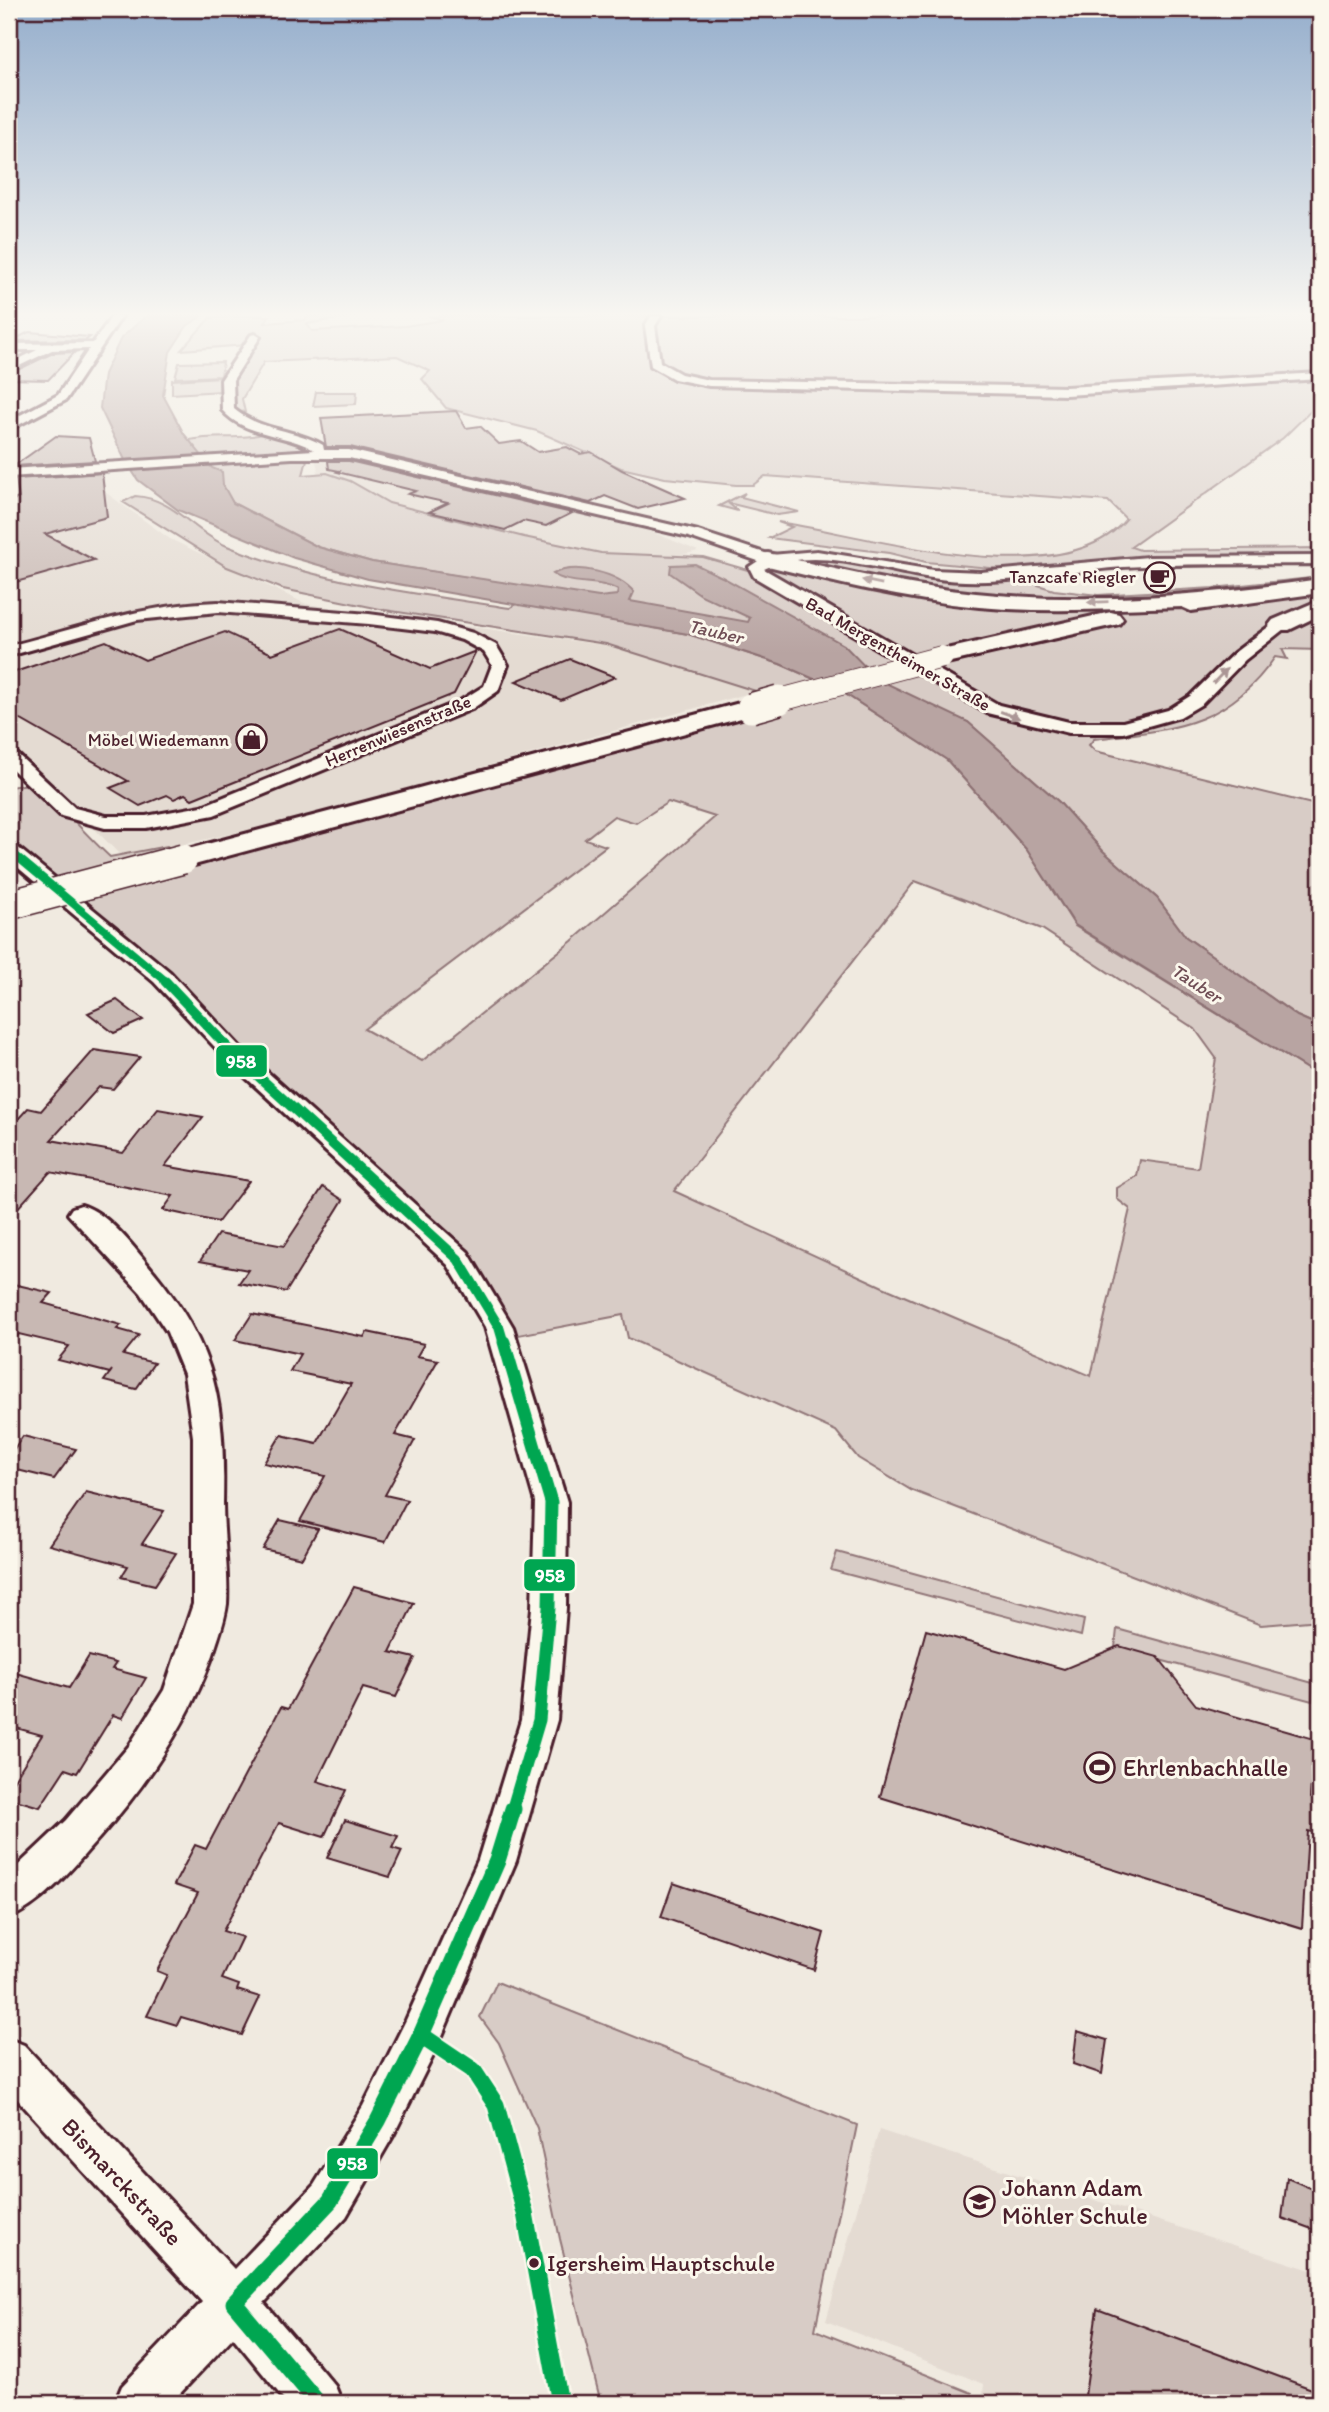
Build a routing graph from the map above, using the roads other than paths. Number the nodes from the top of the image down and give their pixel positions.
1 (257, 429) edge
2 (326, 453) junction
3 (9, 473) edge
4 (768, 559) junction
5 (1320, 560) edge
6 (1320, 586) edge
7 (1215, 599) junction
8 (1320, 607) edge
9 (1281, 625) joint
10 (9, 651) edge
11 (9, 756) edge
12 (9, 850) edge
13 (9, 905) edge
14 (81, 1214) dead end
15 (9, 1899) edge
16 (9, 2060) edge
17 (234, 2303) junction
18 (139, 2403) edge
19 (318, 2403) edge

1 - 2 street
2 - 3 street
2 - 4 street
4 - 5 street
7 -> 4 main road
4 -> 9 street, Bad Mergentheimer Straße
6 - 7 main road
7 - 13 main road, bridge
8 - 9 main road
10 - 11 street, Herrenwiesenstraße
12 - 17 street
14 - 15 street
16 - 17 street, Bismarckstraße
17 - 18 street
17 - 19 street, Bismarckstraße

